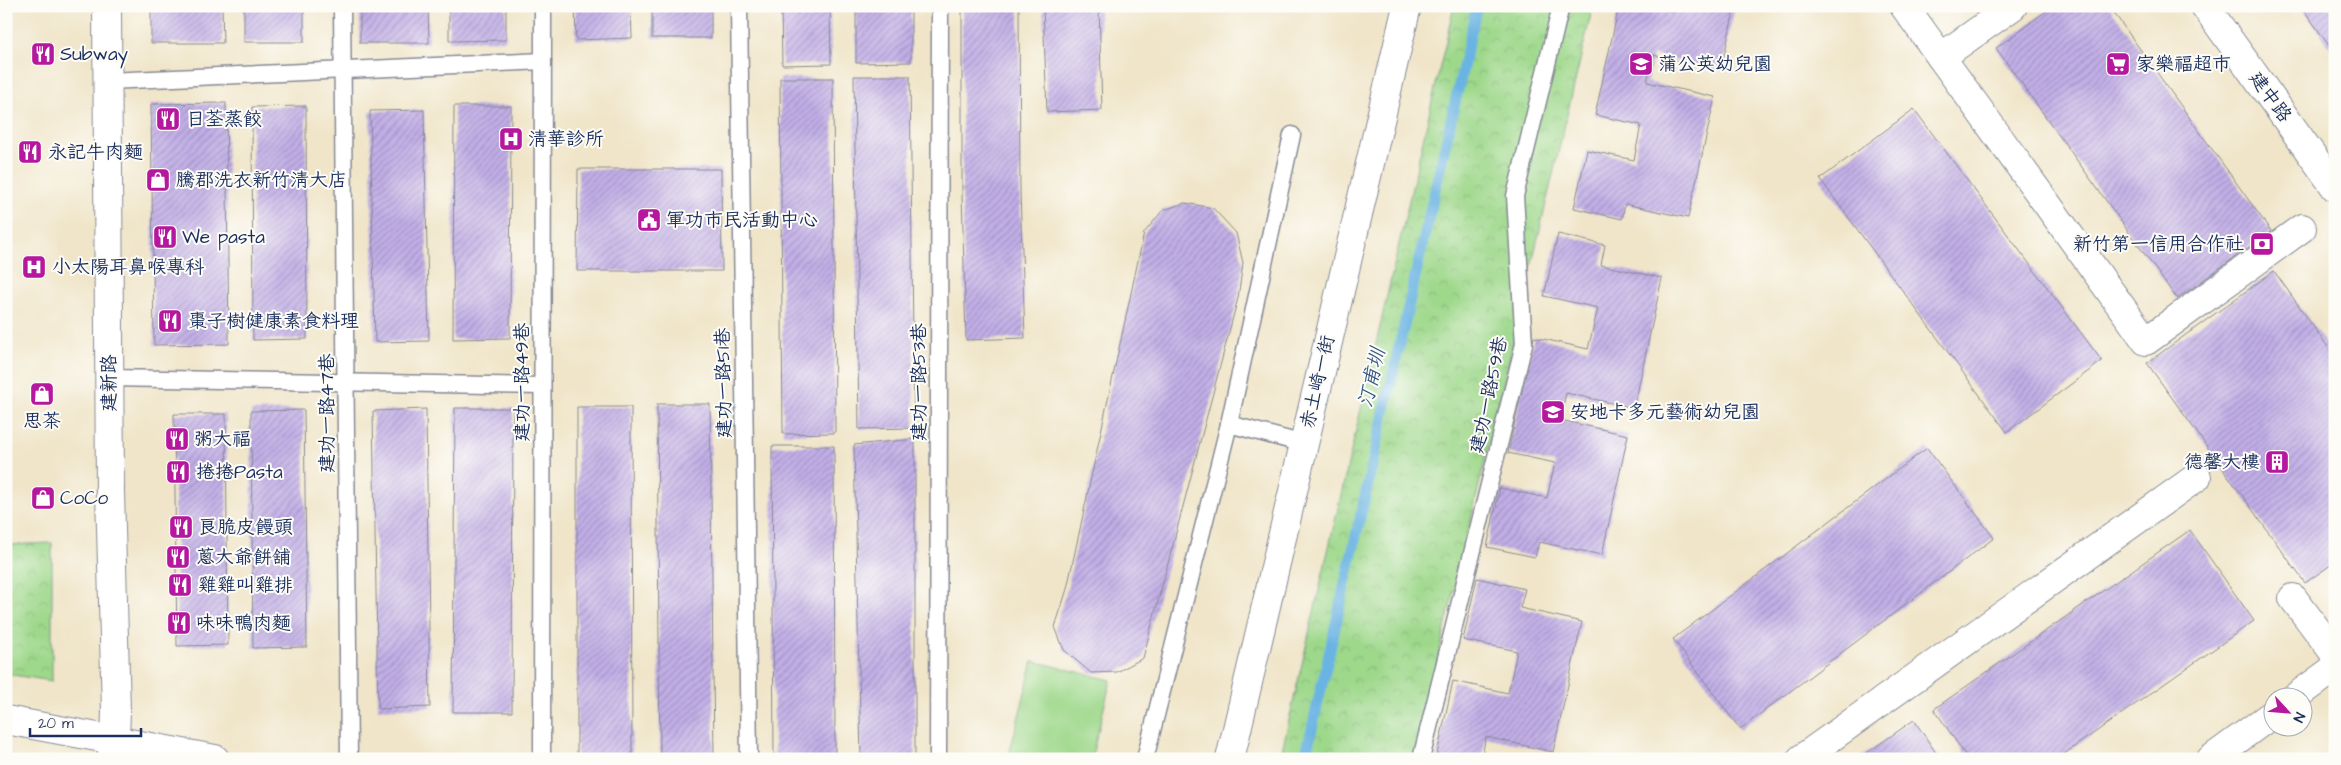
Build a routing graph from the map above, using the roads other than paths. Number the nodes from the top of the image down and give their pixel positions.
1 (107, 6) edge
2 (342, 6) edge
3 (543, 6) edge
4 (739, 6) edge
5 (940, 6) edge
6 (1406, 6) edge
7 (1561, 6) edge
8 (1904, 6) edge
9 (2013, 6) edge
10 (2205, 6) edge
11 (1941, 57) junction
12 (543, 61) junction
13 (342, 70) junction
14 (108, 81) junction
15 (1292, 135) dead end
16 (2335, 187) edge
17 (2302, 228) dead end
18 (109, 378) junction
19 (346, 382) junction
20 (542, 386) junction
21 (1229, 424) junction
22 (1304, 444) junction
23 (2197, 476) dead end
24 (2293, 598) dead end
25 (2335, 654) edge
26 (2335, 668) edge
27 (2308, 688) edge
28 (6, 720) edge
29 (2264, 720) edge
30 (113, 749) edge
31 (215, 759) edge
32 (349, 759) edge
33 (542, 759) edge
34 (749, 759) edge
35 (938, 759) edge
36 (1145, 759) edge
37 (1230, 759) edge
38 (1421, 759) edge
39 (1801, 759) edge
40 (2211, 759) edge

1 - 14 street, 建新路
2 - 13 lane, 建功一路47巷
3 - 12 lane, 建功一路49巷
4 - 34 lane, 建功一路51巷
5 - 35 lane, 建功一路53巷
6 - 22 street, 赤土崎一街
7 - 38 lane, 建功一路59巷
8 - 11 street
9 - 11 street
10 - 16 street, 建中路
11 - 17 street
12 - 13 lane
12 - 20 lane, 建功一路49巷
13 - 14 lane
13 - 19 lane, 建功一路47巷
14 - 18 street, 建新路
15 - 21 lane
18 - 19 lane
18 - 30 street, 建新路
19 - 20 lane
19 - 32 lane, 建功一路47巷
20 - 33 lane, 建功一路49巷
21 - 22 lane
21 - 36 lane
22 - 37 street, 赤土崎一街
23 - 39 street
24 - 25 street
26 - 27 street
28 - 30 street
29 - 40 street
30 - 31 street

